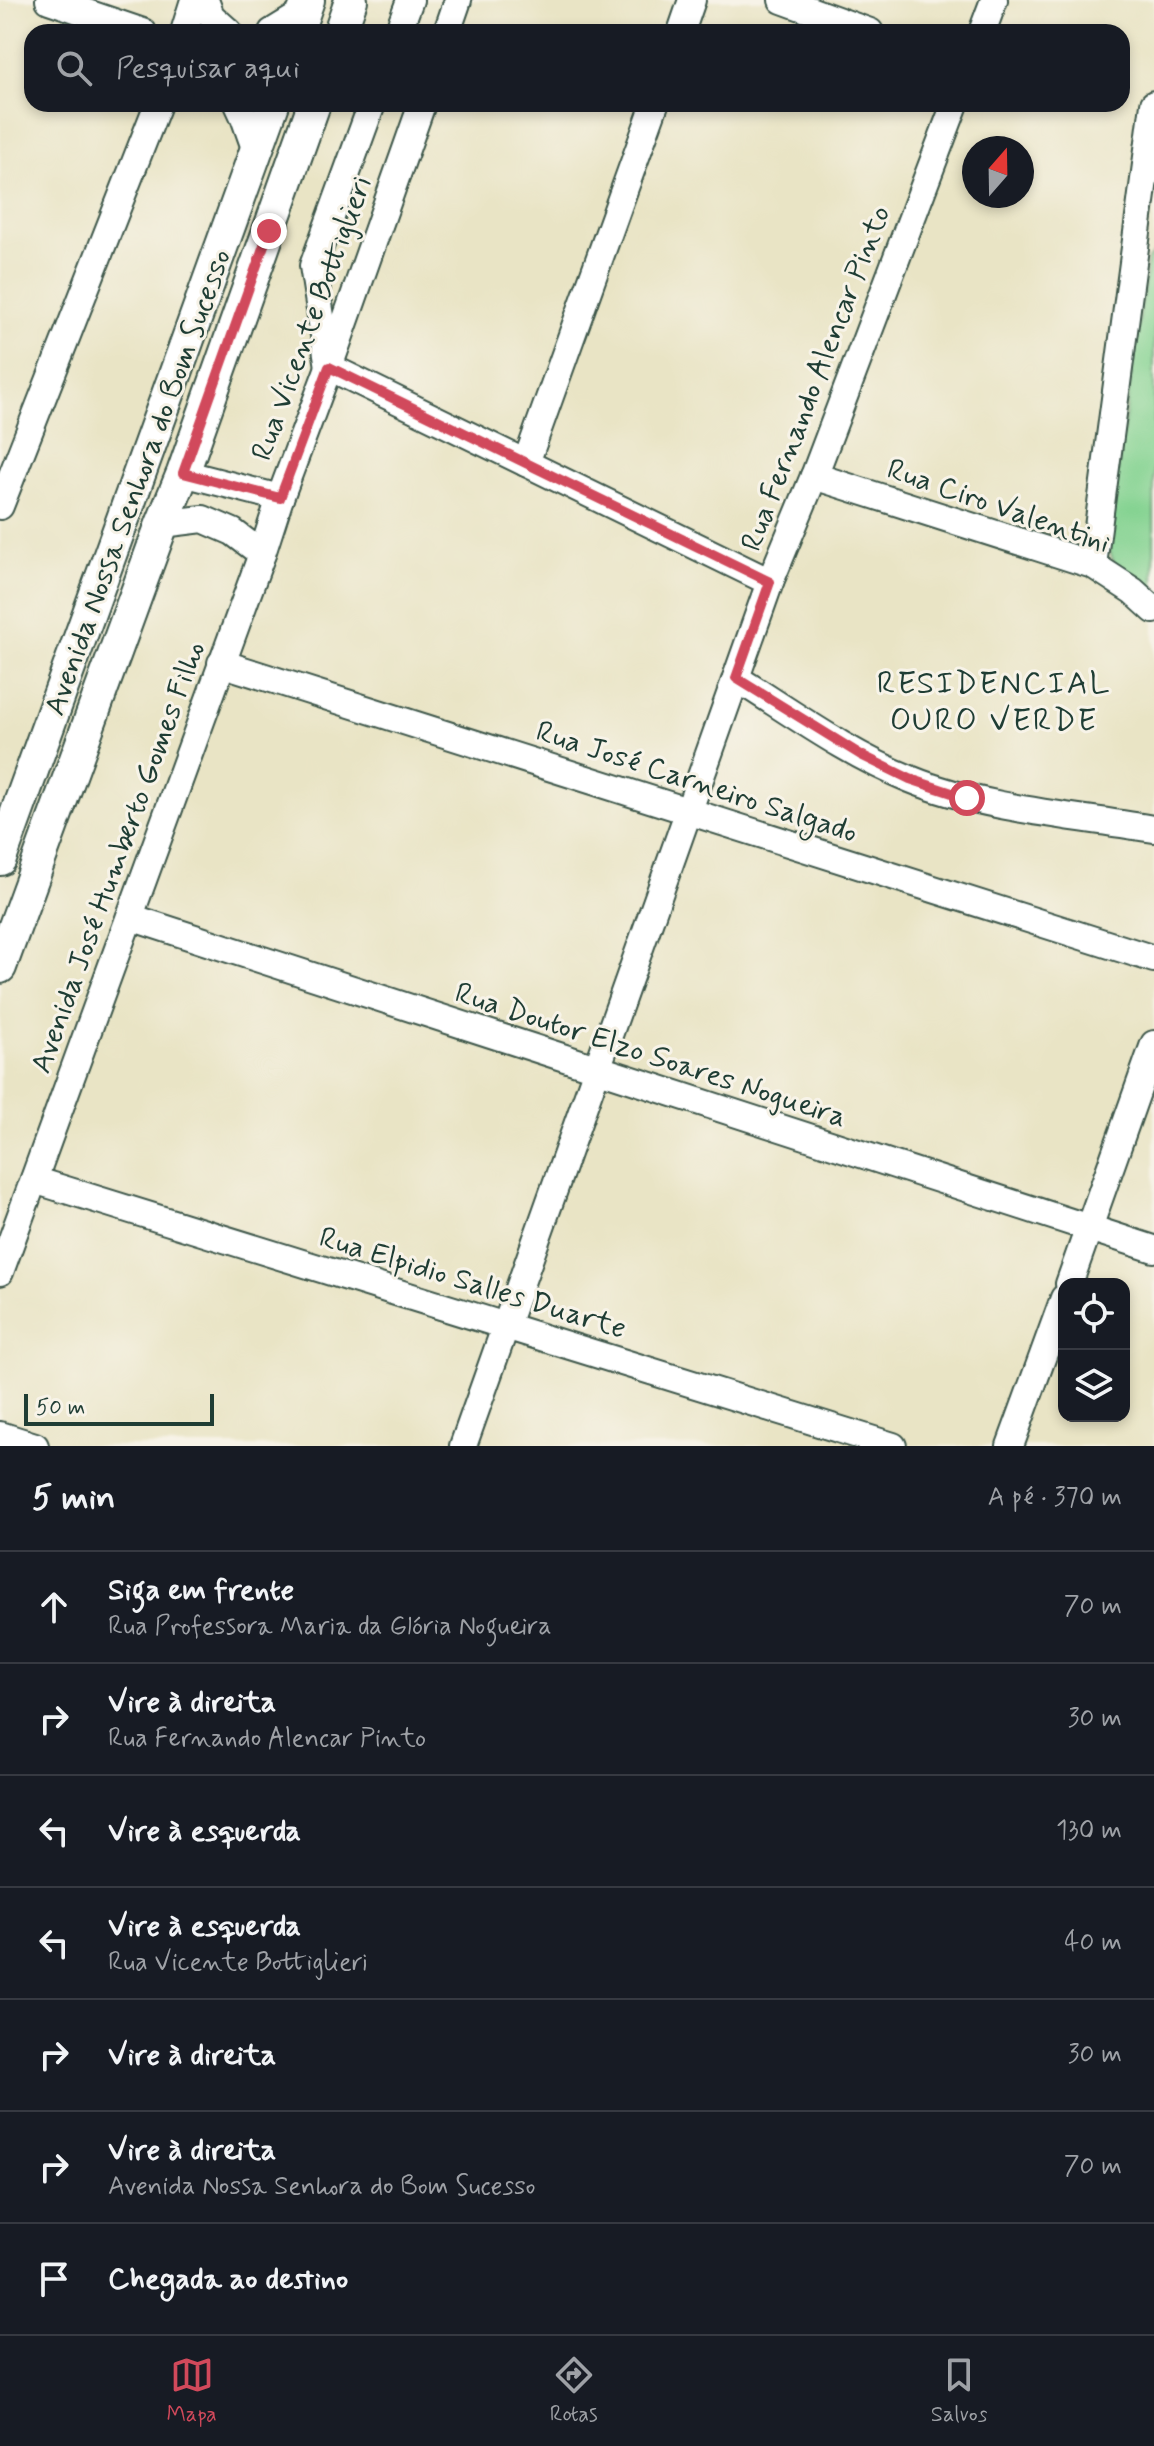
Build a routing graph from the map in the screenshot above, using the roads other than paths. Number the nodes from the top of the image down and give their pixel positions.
1 (49, 0) edge
2 (194, 0) edge
3 (205, 0) edge
4 (351, 0) edge
5 (410, 0) edge
6 (458, 0) edge
7 (692, 0) edge
8 (782, 0) edge
9 (994, 0) edge
10 (120, 24) edge
11 (186, 24) edge
12 (220, 24) edge
13 (343, 24) edge
14 (401, 24) edge
15 (450, 24) edge
16 (684, 24) edge
17 (848, 24) edge
18 (985, 24) edge
19 (1154, 104) edge
20 (155, 112) edge
21 (242, 112) edge
22 (270, 112) edge
23 (311, 112) edge
24 (369, 112) edge
25 (419, 112) edge
26 (652, 112) edge
27 (952, 112) edge
28 (256, 151) junction
29 (1147, 227) edge
30 (329, 367) junction
31 (526, 463) junction
32 (183, 473) junction
33 (814, 476) junction
34 (280, 498) junction
35 (0, 506) edge
36 (162, 524) junction
37 (262, 554) junction
38 (1093, 565) junction
39 (770, 582) junction
40 (1154, 610) edge
41 (221, 663) junction
42 (736, 678) junction
43 (688, 812) junction
44 (1154, 829) edge
45 (0, 859) edge
46 (130, 917) junction
47 (1154, 959) edge
48 (0, 967) edge
49 (1154, 1044) edge
50 (596, 1070) junction
51 (34, 1180) junction
52 (1089, 1229) junction
53 (1154, 1249) edge
54 (0, 1272) edge
55 (1071, 1278) edge
56 (1058, 1314) edge
57 (506, 1325) junction
58 (0, 1435) edge
59 (35, 1446) edge
60 (463, 1446) edge
61 (893, 1446) edge
62 (1010, 1446) edge

1 - 10 street
2 - 11 street
3 - 12 street
4 - 13 main road
5 - 14 street
6 - 15 street
7 - 16 street
8 - 17 street
9 - 18 street
19 - 29 street
20 - 35 street
21 - 28 street
22 - 28 main road, Avenida Nossa Senhora do Bom Sucesso
23 - 32 main road, Avenida Nossa Senhora do Bom Sucesso
24 - 30 street
25 - 30 street, Rua Vicente Bottiglieri
26 - 31 street
27 - 33 street, Rua Fernando Alencar Pinto
28 - 45 main road, Avenida Nossa Senhora do Bom Sucesso
29 - 38 street
30 - 31 street
30 - 34 street, Rua Vicente Bottiglieri
31 - 39 street
32 - 34 street
32 - 36 main road, Avenida Nossa Senhora do Bom Sucesso
33 - 38 street, Rua Ciro Valentini
33 - 39 street, Rua Fernando Alencar Pinto
34 - 37 street, Rua Vicente Bottiglieri
36 - 37 street
36 - 48 main road, Avenida Nossa Senhora do Bom Sucesso
37 - 41 street, Avenida José Humberto Gomes Filho
38 - 40 street, Rua Ciro Valentini
39 - 42 street, Rua Fernando Alencar Pinto
41 - 43 street, Rua José Carneiro Salgado
41 - 46 street, Avenida José Humberto Gomes Filho
42 - 43 street, Rua Fernando Alencar Pinto
42 - 44 street
43 - 47 street, Rua José Carneiro Salgado
43 - 50 street, Rua Fernando Alencar Pinto
46 - 50 street, Rua Doutor Elzo Soares Nogueira
46 - 51 street, Avenida José Humberto Gomes Filho
49 - 52 street
50 - 52 street, Rua Doutor Elzo Soares Nogueira
50 - 57 street, Rua Fernando Alencar Pinto
51 - 54 street, Avenida José Humberto Gomes Filho
51 - 57 street, Rua Elpidio Salles Duarte
52 - 53 street, Rua Doutor Elzo Soares Nogueira
52 - 55 street
56 - 62 street
57 - 60 street, Rua Fernando Alencar Pinto
57 - 61 street, Rua Elpidio Salles Duarte
58 - 59 street

